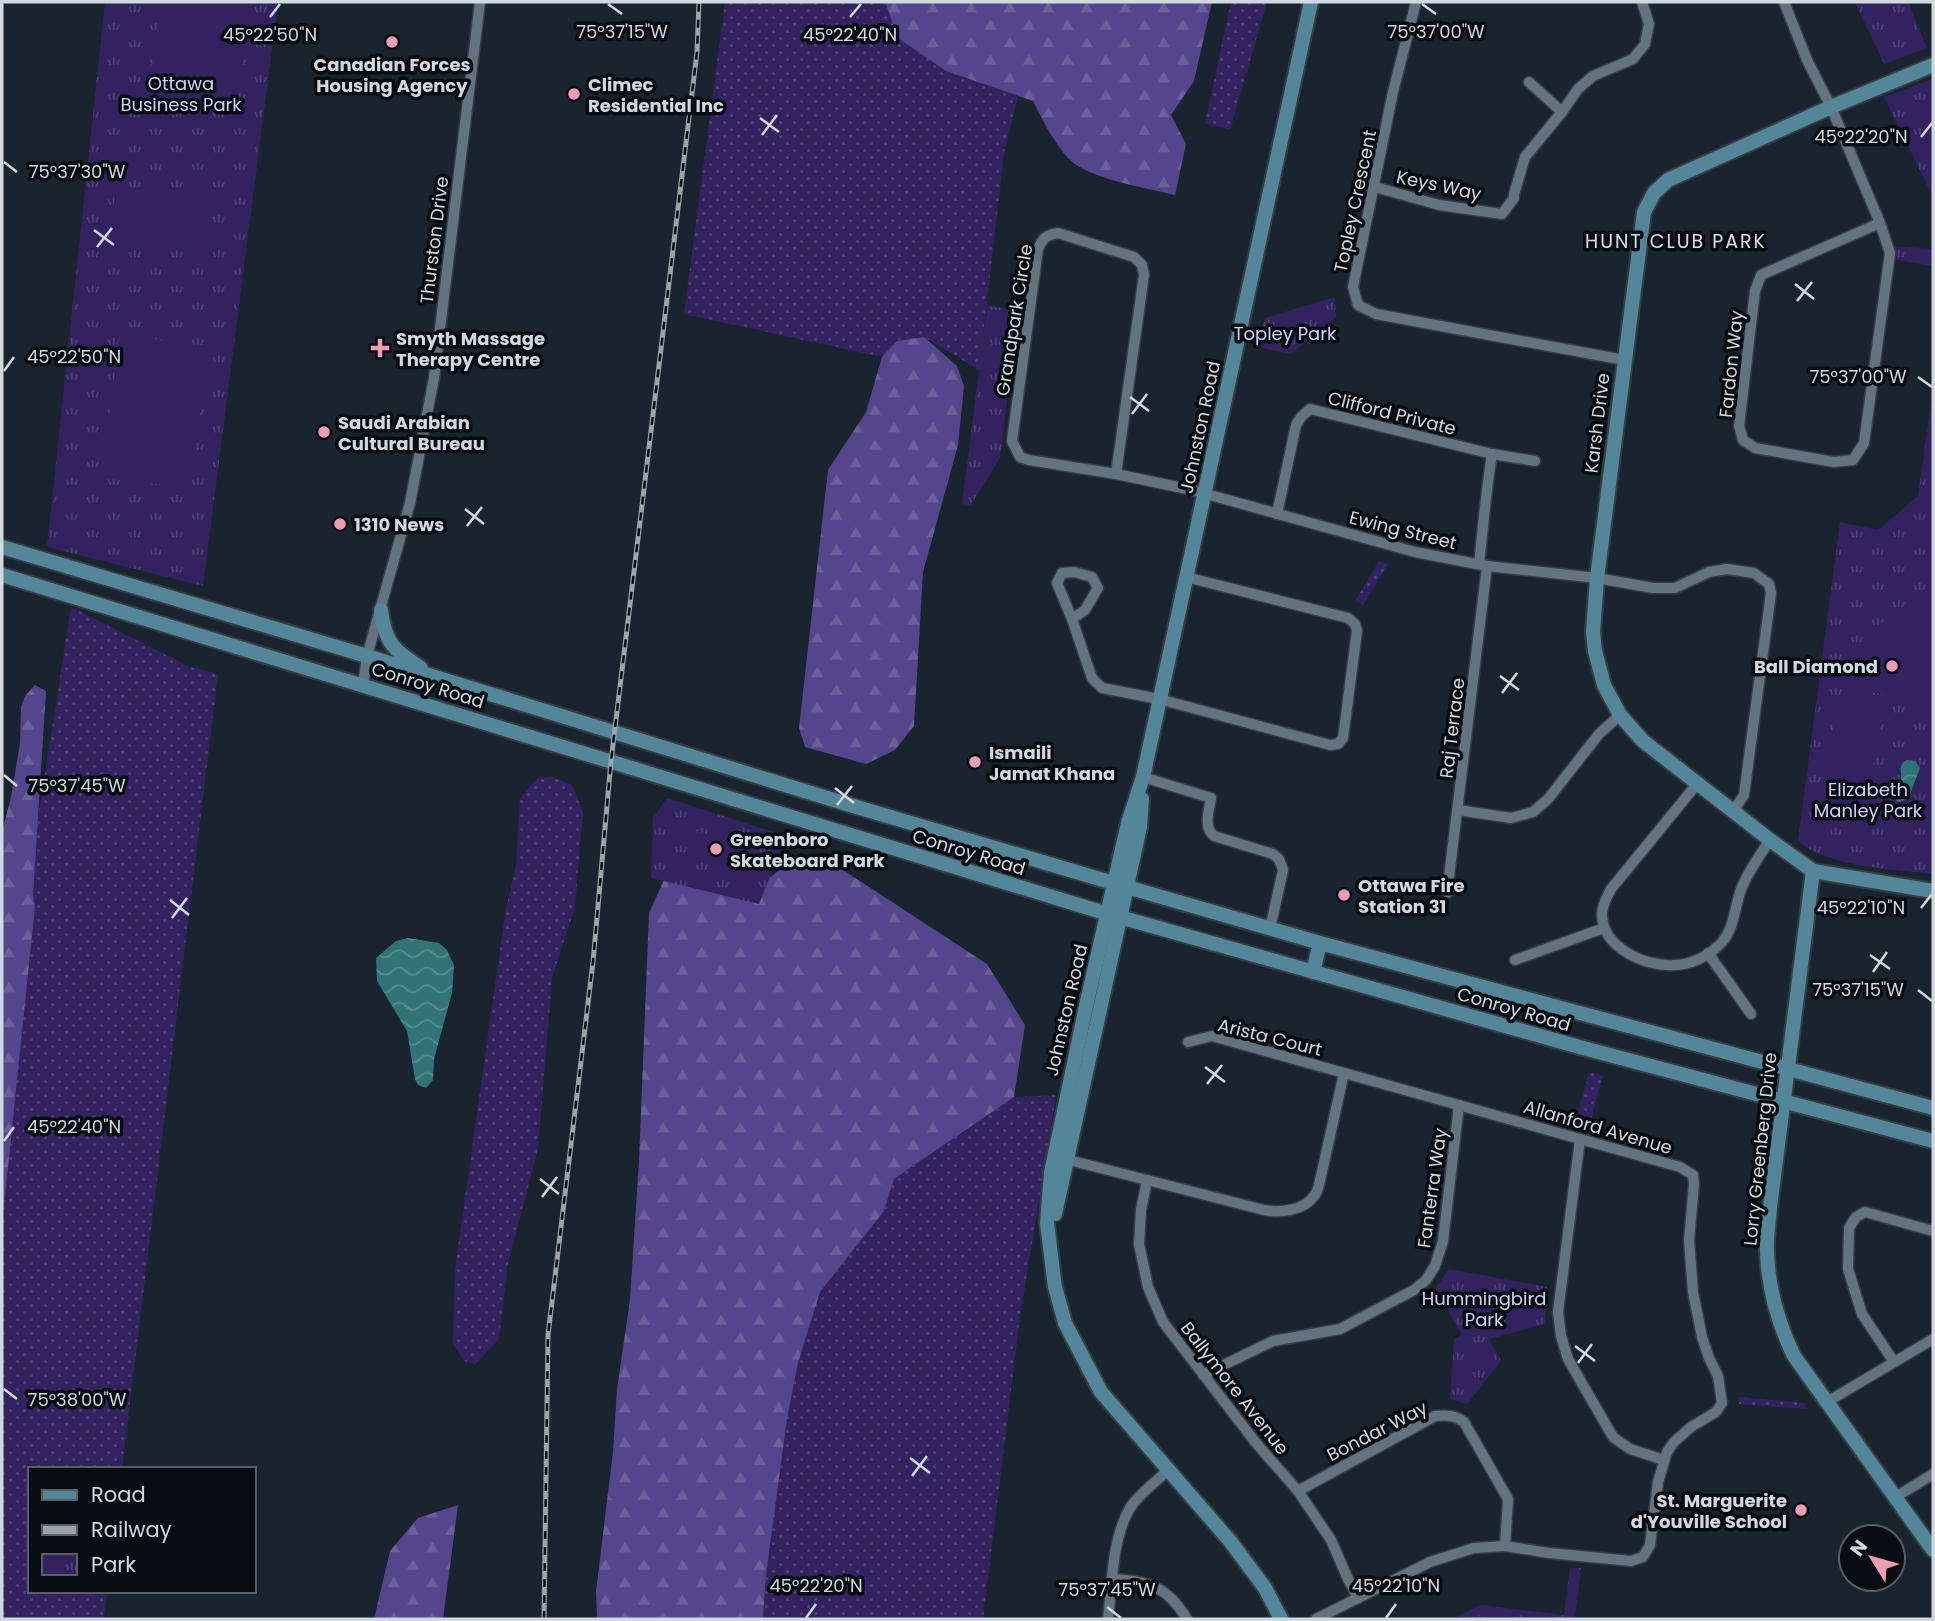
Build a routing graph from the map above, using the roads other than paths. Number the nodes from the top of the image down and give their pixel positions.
1 (480, 2) edge
2 (1311, 2) edge
3 (1416, 2) edge
4 (1642, 2) edge
5 (1784, 2) edge
6 (1933, 65) edge
7 (1529, 82) dead end
8 (1831, 107) junction
9 (1562, 113) junction
10 (1375, 187) junction
11 (1880, 223) junction
12 (1624, 360) junction
13 (1492, 454) junction
14 (1535, 461) dead end
15 (1116, 474) junction
16 (1205, 494) junction
17 (1277, 514) junction
18 (2, 547) edge
19 (1483, 565) junction
20 (2, 575) edge
21 (1186, 577) junction
22 (1597, 578) junction
23 (381, 610) junction
24 (1072, 619) junction
25 (367, 656) junction
26 (433, 677) junction
27 (363, 685) junction
28 (1159, 699) junction
29 (1620, 715) junction
30 (1143, 777) junction
31 (1697, 784) junction
32 (1458, 810) junction
33 (1733, 811) junction
34 (1770, 840) junction
35 (1813, 872) junction
36 (1121, 886) junction
37 (1933, 891) edge
38 (1447, 893) dead end
39 (1114, 916) junction
40 (1604, 928) junction
41 (1270, 929) junction
42 (1320, 943) junction
43 (1708, 953) junction
44 (1515, 960) dead end
45 (1313, 972) junction
46 (1751, 1014) dead end
47 (1188, 1042) dead end
48 (1789, 1069) junction
49 (1344, 1073) junction
50 (1785, 1102) junction
51 (1459, 1105) junction
52 (1933, 1108) edge
53 (1580, 1139) junction
54 (1933, 1141) edge
55 (1060, 1158) junction
56 (1147, 1180) junction
57 (1933, 1231) edge
58 (1933, 1339) edge
59 (1894, 1362) junction
60 (1203, 1375) junction
61 (1827, 1402) junction
62 (1664, 1460) junction
63 (1168, 1470) junction
64 (1933, 1474) edge
65 (1297, 1491) junction
66 (1894, 1498) junction
67 (1505, 1546) junction
68 (1933, 1550) edge
69 (1113, 1579) junction
70 (1358, 1598) junction
71 (1108, 1619) edge
72 (1186, 1619) edge
73 (1280, 1619) edge
74 (1316, 1619) edge

1 - 23 street, Thurston Drive
2 - 16 main road, Johnston Road
3 - 10 street, Topley Crescent
4 - 9 street, Keys Way
5 - 8 street
6 - 8 main road, Karsh Drive
7 - 9 street
8 - 11 street, Fardon Way
8 - 12 main road, Karsh Drive
9 - 10 street, Keys Way
10 - 12 street, Topley Crescent
11 - 11 street, Fardon Way
12 - 22 main road, Karsh Drive
13 - 14 street, Clifford Private
13 - 17 street, Clifford Private
13 - 19 street, Raj Terrace
15 - 15 street, Grandpark Circle
15 - 16 street, Grandpark Circle
16 - 17 street, Ewing Street
16 - 21 main road, Johnston Road
17 - 19 street, Ewing Street
18 - 25 main road, Conroy Road
19 - 22 street, Ewing Street
19 - 32 street, Raj Terrace
20 - 27 main road, Conroy Road
21 - 28 main road, Johnston Road
21 - 28 street
22 - 29 main road, Karsh Drive
22 - 33 street, Ewing Street
23 - 25 street, Thurston Drive
23 - 26 main road
24 - 24 street
24 - 28 street
25 - 26 main road, Conroy Road
25 - 27 street, Thurston Drive
26 - 36 main road, Conroy Road
27 - 39 main road, Conroy Road
28 - 30 main road, Johnston Road
29 - 31 main road, Karsh Drive
29 - 32 street
30 - 36 main road, Johnston Road
30 - 41 street
31 - 33 main road, Karsh Drive
31 - 40 street
32 - 38 street, Raj Terrace
33 - 34 main road, Karsh Drive
34 - 35 main road, Karsh Drive
34 - 43 street
35 - 37 main road
35 - 48 main road, Lorry Greenberg Drive
36 - 39 main road, Johnston Road
36 - 41 main road, Conroy Road
39 - 45 main road, Conroy Road
39 - 55 main road, Johnston Road
40 - 43 street
40 - 44 street
41 - 42 main road, Conroy Road
42 - 45 main road
42 - 48 main road, Conroy Road
43 - 46 street
45 - 50 main road, Conroy Road
47 - 49 street, Arista Court
48 - 50 main road, Lorry Greenberg Drive
48 - 52 main road, Conroy Road
49 - 51 street, Allanford Avenue
49 - 56 street
50 - 54 main road, Conroy Road
50 - 61 main road, Lorry Greenberg Drive
51 - 53 street, Allanford Avenue
51 - 60 street, Fanterra Way
53 - 62 street
53 - 62 street, Allanford Avenue
55 - 56 street
55 - 63 main road, Johnston Road
56 - 60 street, Ballymore Avenue
57 - 59 street
58 - 59 street
59 - 61 street
60 - 65 street, Ballymore Avenue
61 - 66 main road, Lorry Greenberg Drive
62 - 67 street, Allanford Avenue
63 - 69 street
63 - 73 main road, Johnston Road
64 - 66 street
65 - 67 street, Bondar Way
65 - 70 street, Ballymore Avenue
66 - 68 main road, Lorry Greenberg Drive
67 - 70 street, Allanford Avenue
69 - 71 street
69 - 72 street
70 - 74 street, Allanford Avenue

